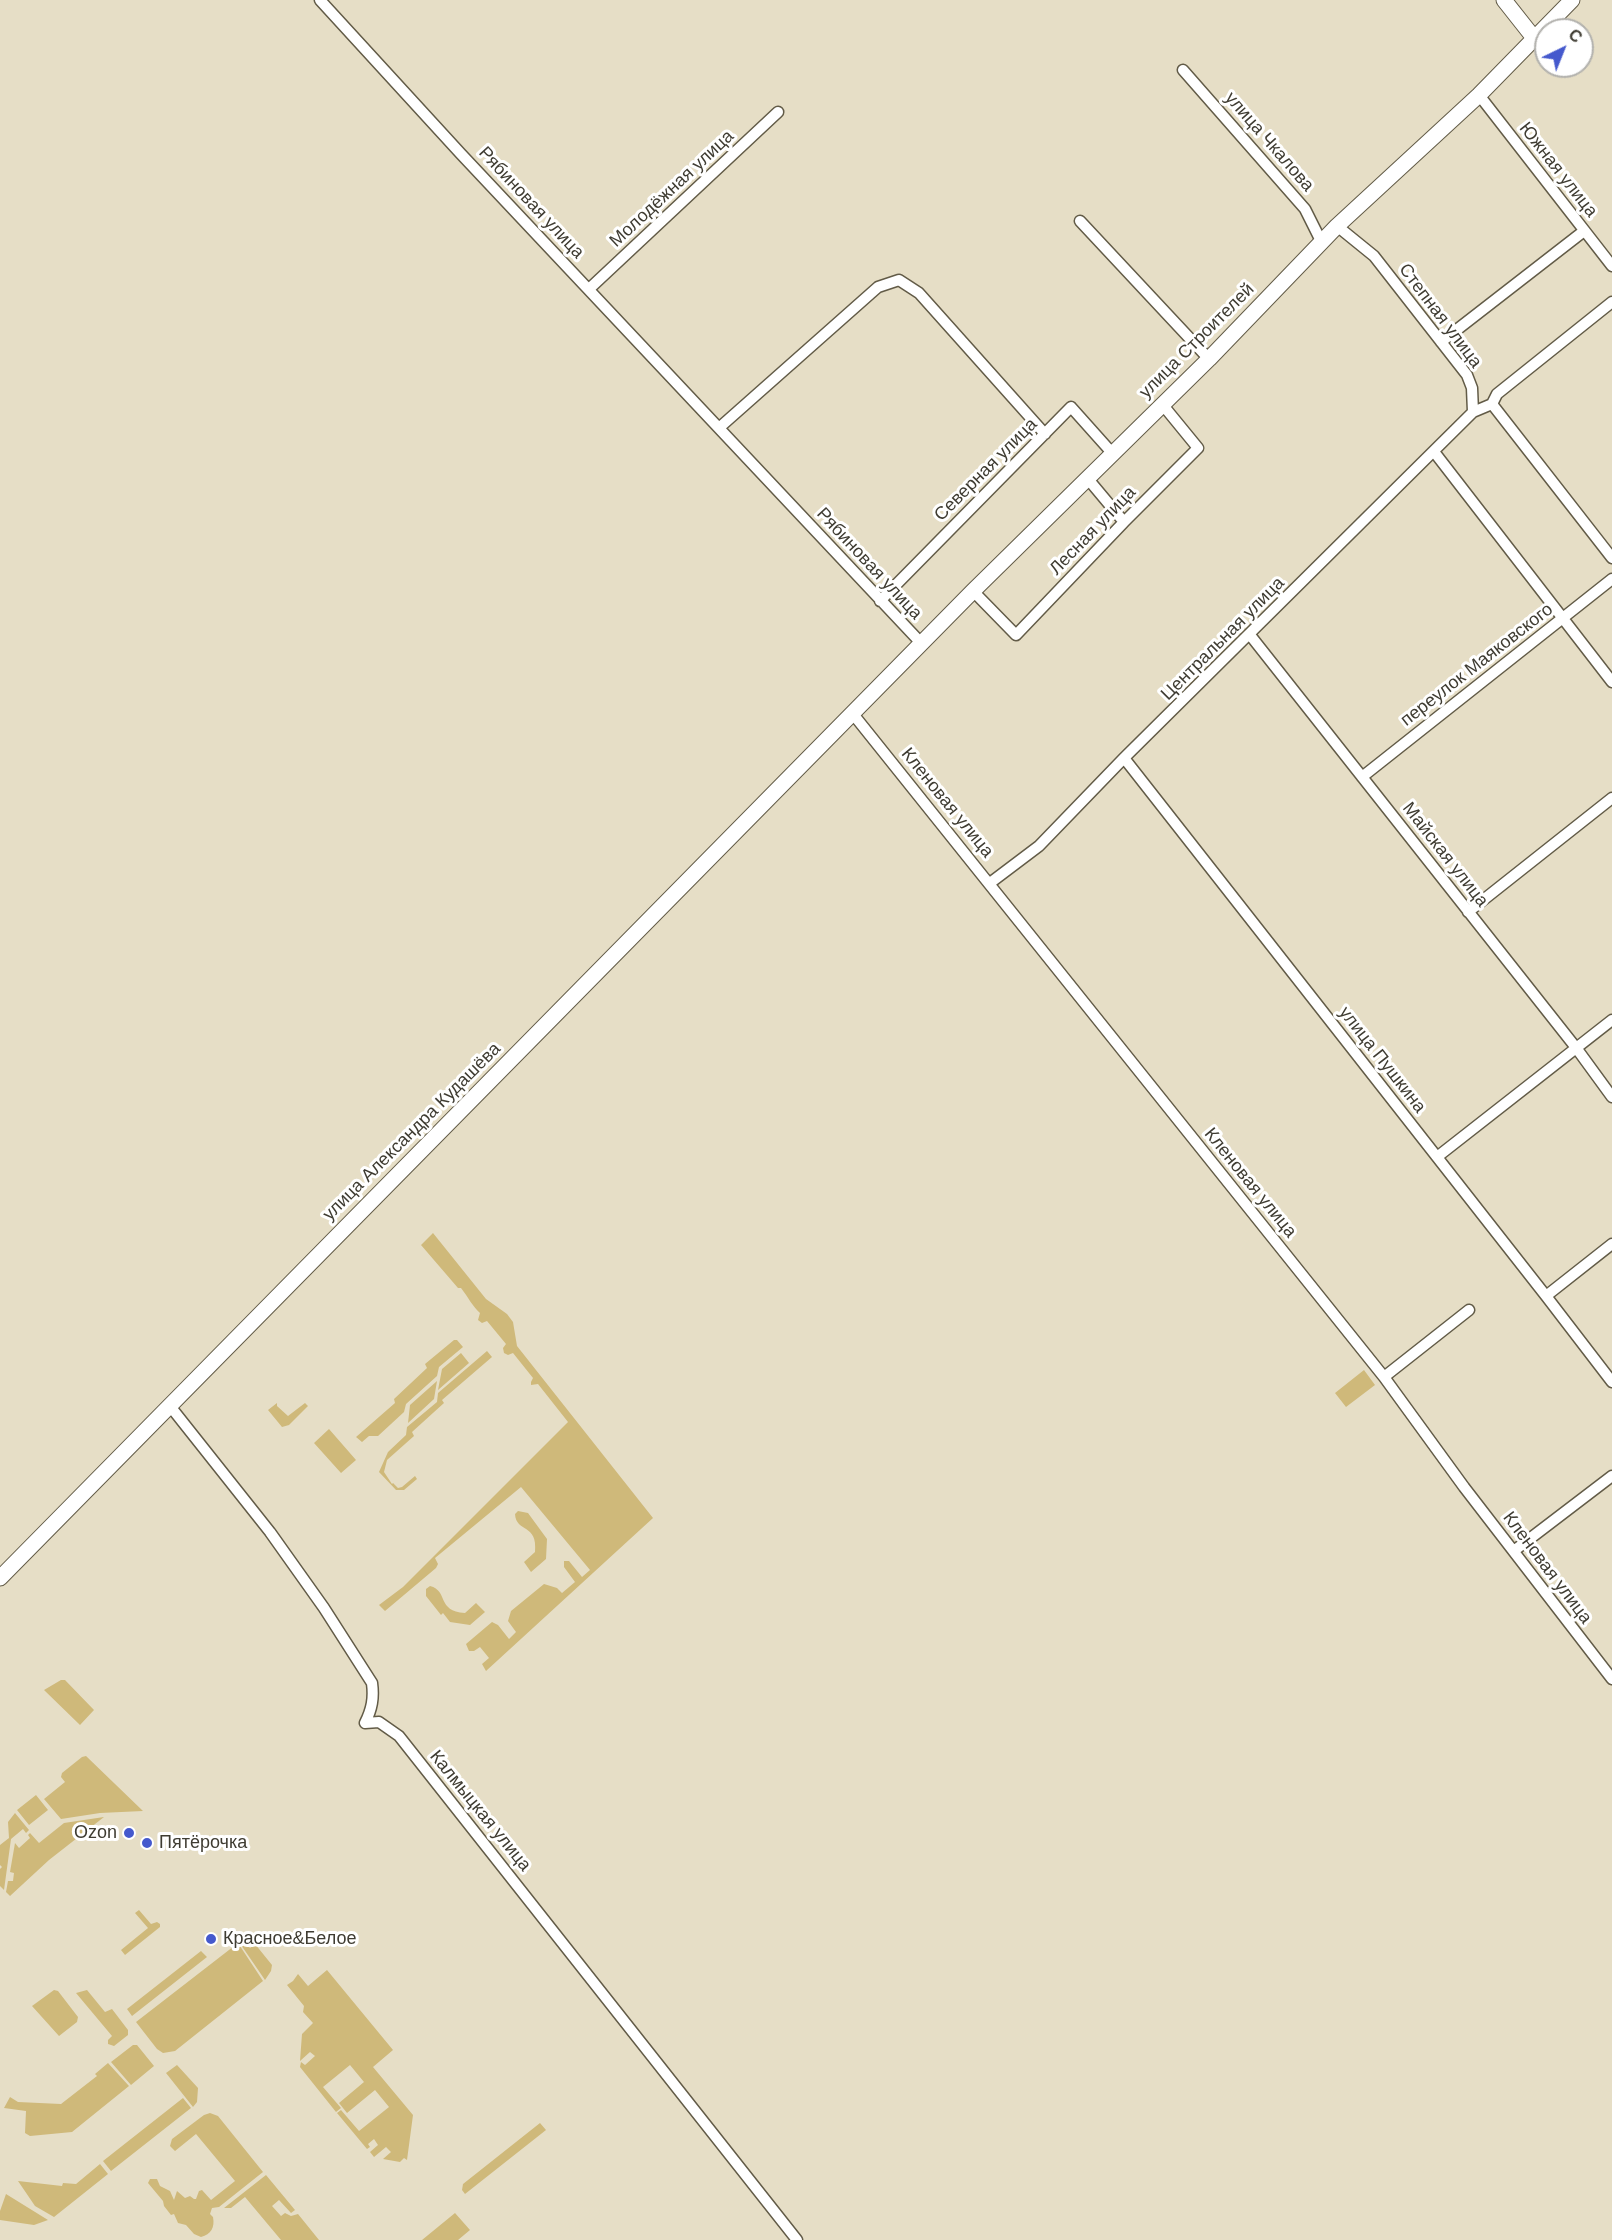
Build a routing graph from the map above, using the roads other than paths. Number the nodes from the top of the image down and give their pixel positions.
1 (320, 0) edge
2 (1504, 0) edge
3 (1572, 0) edge
4 (1554, 18) edge
5 (1534, 38) joint
6 (1183, 70) dead end
7 (1479, 94) junction
8 (778, 112) dead end
9 (1080, 220) dead end
10 (1337, 226) junction
11 (1584, 231) junction
12 (1321, 242) junction
13 (1612, 266) edge
14 (589, 289) junction
15 (1612, 302) edge
16 (1441, 342) junction
17 (1209, 358) junction
18 (1162, 404) junction
19 (1492, 404) junction
20 (1473, 412) junction
21 (720, 427) junction
22 (1046, 434) junction
23 (1435, 453) junction
24 (1113, 454) junction
25 (1088, 479) junction
26 (1124, 522) junction
27 (1612, 558) edge
28 (1612, 579) edge
29 (973, 591) junction
30 (880, 601) junction
31 (1564, 619) junction
32 (1250, 635) junction
33 (922, 644) junction
34 (1612, 682) edge
35 (853, 714) junction
36 (1124, 758) junction
37 (1362, 777) junction
38 (1612, 798) edge
39 (990, 883) junction
40 (1468, 912) junction
41 (1612, 1020) edge
42 (1577, 1049) junction
43 (1612, 1097) edge
44 (1437, 1157) junction
45 (1612, 1244) edge
46 (1546, 1296) junction
47 (1469, 1310) dead end
48 (1384, 1377) junction
49 (1612, 1382) edge
50 (170, 1406) junction
51 (1612, 1476) edge
52 (1515, 1550) junction
53 (0, 1578) edge
54 (1612, 1679) edge
55 (797, 2240) edge

1 - 14 street, Рябиновая улица
2 - 5 main road
3 - 4 main road, улица Строителей
5 - 7 main road, улица Строителей
6 - 12 street, улица Чкалова
7 - 10 main road, улица Строителей
7 - 11 street, Южная улица
8 - 14 street, Молодёжная улица
9 - 17 street
10 - 12 main road, улица Строителей
10 - 16 street, Степная улица
11 - 13 street, Южная улица
11 - 16 street
12 - 17 main road, улица Строителей
14 - 21 street, Рябиновая улица
15 - 19 street
16 - 20 street, Степная улица
17 - 18 main road, улица Строителей
18 - 24 main road, улица Строителей
18 - 26 street, Лесная улица
19 - 20 street
19 - 27 street
20 - 23 street, Центральная улица
21 - 22 street
21 - 30 street, Рябиновая улица
22 - 24 street, Северная улица
22 - 30 street, Северная улица
23 - 31 street
23 - 32 street, Центральная улица
24 - 25 main road, улица Строителей
25 - 26 street
25 - 29 main road, улица Строителей
26 - 29 street, Лесная улица
28 - 31 street, переулок Маяковского
29 - 33 main road, улица Строителей
30 - 33 street, Рябиновая улица
31 - 34 street
31 - 37 street, переулок Маяковского
32 - 36 street, Центральная улица
32 - 37 street, Майская улица
33 - 35 main road, улица Строителей
35 - 39 street, Кленовая улица
35 - 50 main road, улица Александра Кудашёва
36 - 39 street, Центральная улица
36 - 44 street, улица Пушкина
37 - 40 street, Майская улица
38 - 40 street
39 - 48 street, Кленовая улица
40 - 42 street, Майская улица
41 - 42 street
42 - 43 street, Майская улица
42 - 44 street
44 - 46 street, улица Пушкина
45 - 46 street
46 - 49 street, улица Пушкина
47 - 48 street
48 - 52 street, Кленовая улица
50 - 53 main road, улица Александра Кудашёва
50 - 55 street, Калмыцкая улица
51 - 52 street
52 - 54 street, Кленовая улица

